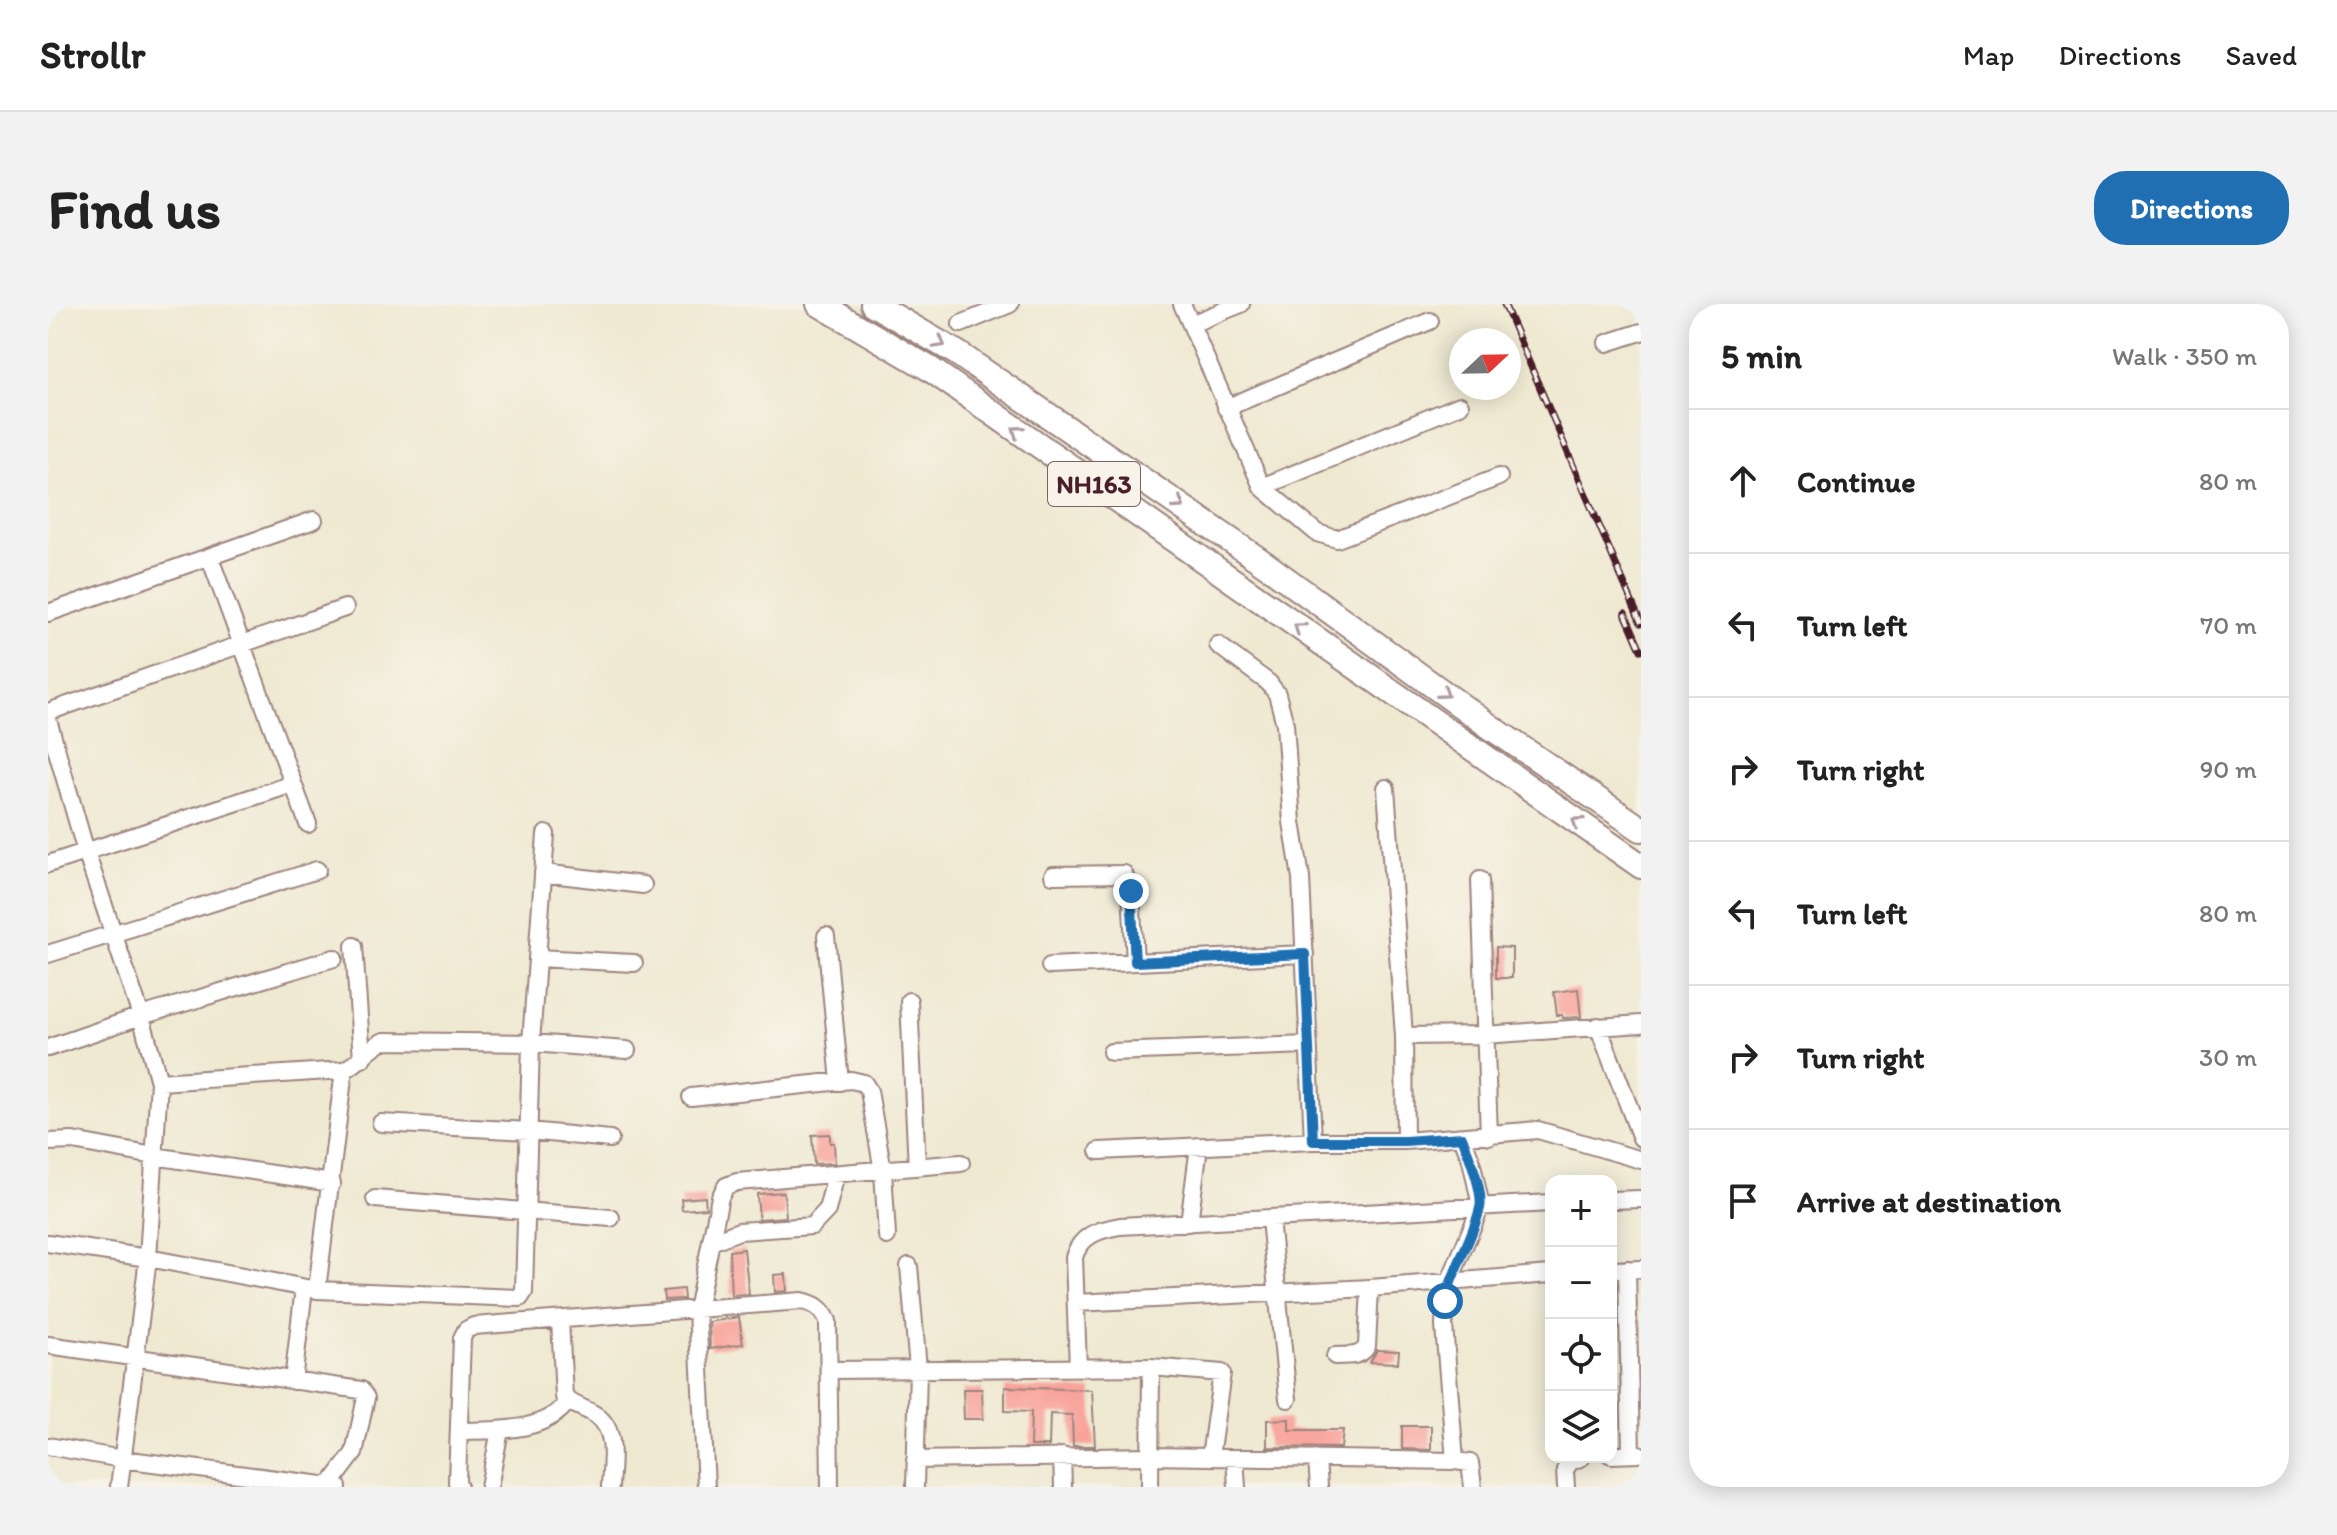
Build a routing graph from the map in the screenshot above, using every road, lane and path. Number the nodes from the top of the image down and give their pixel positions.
1 (819, 304) edge
2 (873, 304) edge
3 (1010, 304) edge
4 (1182, 304) edge
5 (1241, 304) edge
6 (1430, 321) dead end
7 (961, 324) dead end
8 (1191, 324) junction
9 (1641, 332) edge
10 (1607, 343) dead end
11 (1460, 405) dead end
12 (1226, 408) junction
13 (1499, 477) dead end
14 (1262, 487) junction
15 (314, 520) dead end
16 (210, 558) junction
17 (345, 608) dead end
18 (48, 613) edge
19 (242, 645) junction
20 (1218, 645) dead end
21 (48, 712) edge
22 (48, 720) edge
23 (56, 768) edge
24 (293, 784) junction
25 (1386, 788) dead end
26 (308, 824) dead end
27 (1641, 829) edge
28 (546, 834) dead end
29 (86, 852) junction
30 (48, 864) edge
31 (1641, 866) edge
32 (317, 870) dead end
33 (543, 873) junction
34 (1053, 875) dead end
35 (1480, 880) dead end
36 (643, 885) dead end
37 (114, 933) junction
38 (826, 936) dead end
39 (354, 946) dead end
40 (48, 954) edge
41 (1305, 954) junction
42 (334, 958) dead end
43 (537, 958) junction
44 (1135, 962) junction
45 (634, 963) dead end
46 (1050, 966) dead end
47 (909, 1001) dead end
48 (141, 1016) junction
49 (1641, 1024) edge
50 (1598, 1026) junction
51 (1484, 1035) junction
52 (1404, 1036) junction
53 (531, 1043) junction
54 (1308, 1045) junction
55 (48, 1048) edge
56 (627, 1050) dead end
57 (1111, 1052) dead end
58 (362, 1059) junction
59 (344, 1070) junction
60 (159, 1082) junction
61 (840, 1082) junction
62 (691, 1097) dead end
63 (381, 1123) dead end
64 (1640, 1130) edge
65 (529, 1131) junction
66 (1489, 1136) junction
67 (1462, 1137) junction
68 (610, 1139) dead end
69 (1313, 1141) junction
70 (1405, 1141) junction
71 (48, 1142) edge
72 (1199, 1146) junction
73 (1099, 1151) dead end
74 (154, 1156) junction
75 (1641, 1160) edge
76 (961, 1163) dead end
77 (917, 1167) junction
78 (883, 1171) junction
79 (836, 1174) junction
80 (332, 1183) junction
81 (375, 1199) dead end
82 (1641, 1199) edge
83 (1617, 1200) edge
84 (1545, 1203) edge
85 (1481, 1206) junction
86 (527, 1211) junction
87 (611, 1218) dead end
88 (1270, 1219) junction
89 (1189, 1223) junction
90 (887, 1236) dead end
91 (711, 1242) junction
92 (48, 1243) edge
93 (148, 1258) junction
94 (909, 1266) dead end
95 (1626, 1269) edge
96 (1545, 1274) edge
97 (1450, 1280) junction
98 (1370, 1288) junction
99 (311, 1289) junction
100 (1277, 1293) junction
101 (520, 1298) junction
102 (1076, 1303) junction
103 (697, 1310) junction
104 (560, 1320) junction
105 (523, 1322) junction
106 (48, 1345) edge
107 (1335, 1356) dead end
108 (134, 1358) junction
109 (1151, 1367) junction
110 (1078, 1368) junction
111 (918, 1369) junction
112 (830, 1370) junction
113 (293, 1381) junction
114 (1288, 1399) dead end
115 (568, 1401) junction
116 (500, 1430) junction
117 (460, 1431) junction
118 (48, 1446) edge
119 (1636, 1454) edge
120 (1062, 1456) junction
121 (1150, 1456) junction
122 (1210, 1457) junction
123 (1235, 1458) junction
124 (122, 1459) junction
125 (915, 1460) junction
126 (1317, 1460) junction
127 (1455, 1461) junction
128 (1569, 1463) edge
129 (310, 1485) edge
130 (335, 1486) edge
131 (119, 1487) edge
132 (459, 1487) edge
133 (489, 1487) edge
134 (610, 1487) edge
135 (706, 1487) edge
136 (830, 1487) edge
137 (915, 1487) edge
138 (1063, 1487) edge
139 (1150, 1487) edge
140 (1237, 1487) edge
141 (1319, 1487) edge
142 (1473, 1487) edge
143 (1566, 1487) edge

31 -> 1 highway, NH163
2 -> 27 highway, NH163
3 - 7 street
4 - 8 street
5 - 8 street
6 - 12 street
8 - 12 street
9 - 10 street
11 - 14 street
12 - 14 street
13 - 14 street
15 - 16 street
16 - 18 street
16 - 19 street
17 - 19 street
19 - 21 street
19 - 24 street
20 - 41 street
22 - 23 street
23 - 29 street
24 - 26 street
24 - 29 street
25 - 52 street
28 - 33 street
29 - 30 street
29 - 37 street
32 - 37 street
33 - 36 street
33 - 43 street
34 - 44 street
35 - 51 street
37 - 40 street
37 - 48 street
38 - 61 street
39 - 58 street
41 - 44 street
41 - 54 street
42 - 48 street
43 - 45 street
43 - 53 street
44 - 46 street
47 - 77 street
48 - 55 street
48 - 60 street
49 - 50 street
50 - 51 street
50 - 64 street
51 - 52 street
51 - 66 street
52 - 70 street
53 - 56 street
53 - 58 street
53 - 65 street
54 - 57 street
54 - 69 street
58 - 59 street
59 - 60 street
59 - 80 street
60 - 74 street
61 - 62 street
61 - 78 street
63 - 65 street
65 - 68 street
65 - 86 street
66 - 67 street
66 - 75 street
67 - 70 street
67 - 85 street
69 - 70 street
69 - 72 street
71 - 74 street
72 - 73 street
72 - 89 street
74 - 80 street
74 - 93 street
76 - 77 street
77 - 78 street
78 - 79 street
78 - 90 street
79 - 91 street
79 - 91 street
80 - 99 street
81 - 86 street
82 - 83 street
84 - 85 street
85 - 88 street
85 - 97 street
86 - 87 street
86 - 101 street
88 - 89 street
88 - 100 street
89 - 102 street
91 - 103 street
92 - 93 street
93 - 99 street
93 - 108 street
94 - 111 street
95 - 119 street
96 - 97 street
97 - 98 street
97 - 127 street
98 - 100 street
98 - 107 street
99 - 101 street
99 - 113 street
100 - 102 street
100 - 114 street
101 - 105 street
102 - 110 street
103 - 104 street
103 - 112 street
103 - 135 street
104 - 105 street
104 - 115 street
105 - 117 street
106 - 108 street
108 - 113 street
108 - 124 street
109 - 110 street
109 - 121 street
109 - 122 street
110 - 111 street
111 - 112 street
111 - 125 street
112 - 136 street
113 - 130 street
115 - 116 street
115 - 134 street
116 - 117 street
116 - 133 street
117 - 132 street
118 - 124 street
120 - 121 street
120 - 125 street
120 - 138 street
121 - 122 street
121 - 139 street
122 - 123 street
123 - 126 street
123 - 140 street
124 - 129 street
124 - 131 street
125 - 137 street
126 - 127 street
126 - 141 street
127 - 142 street
128 - 143 street
129 - 130 street

